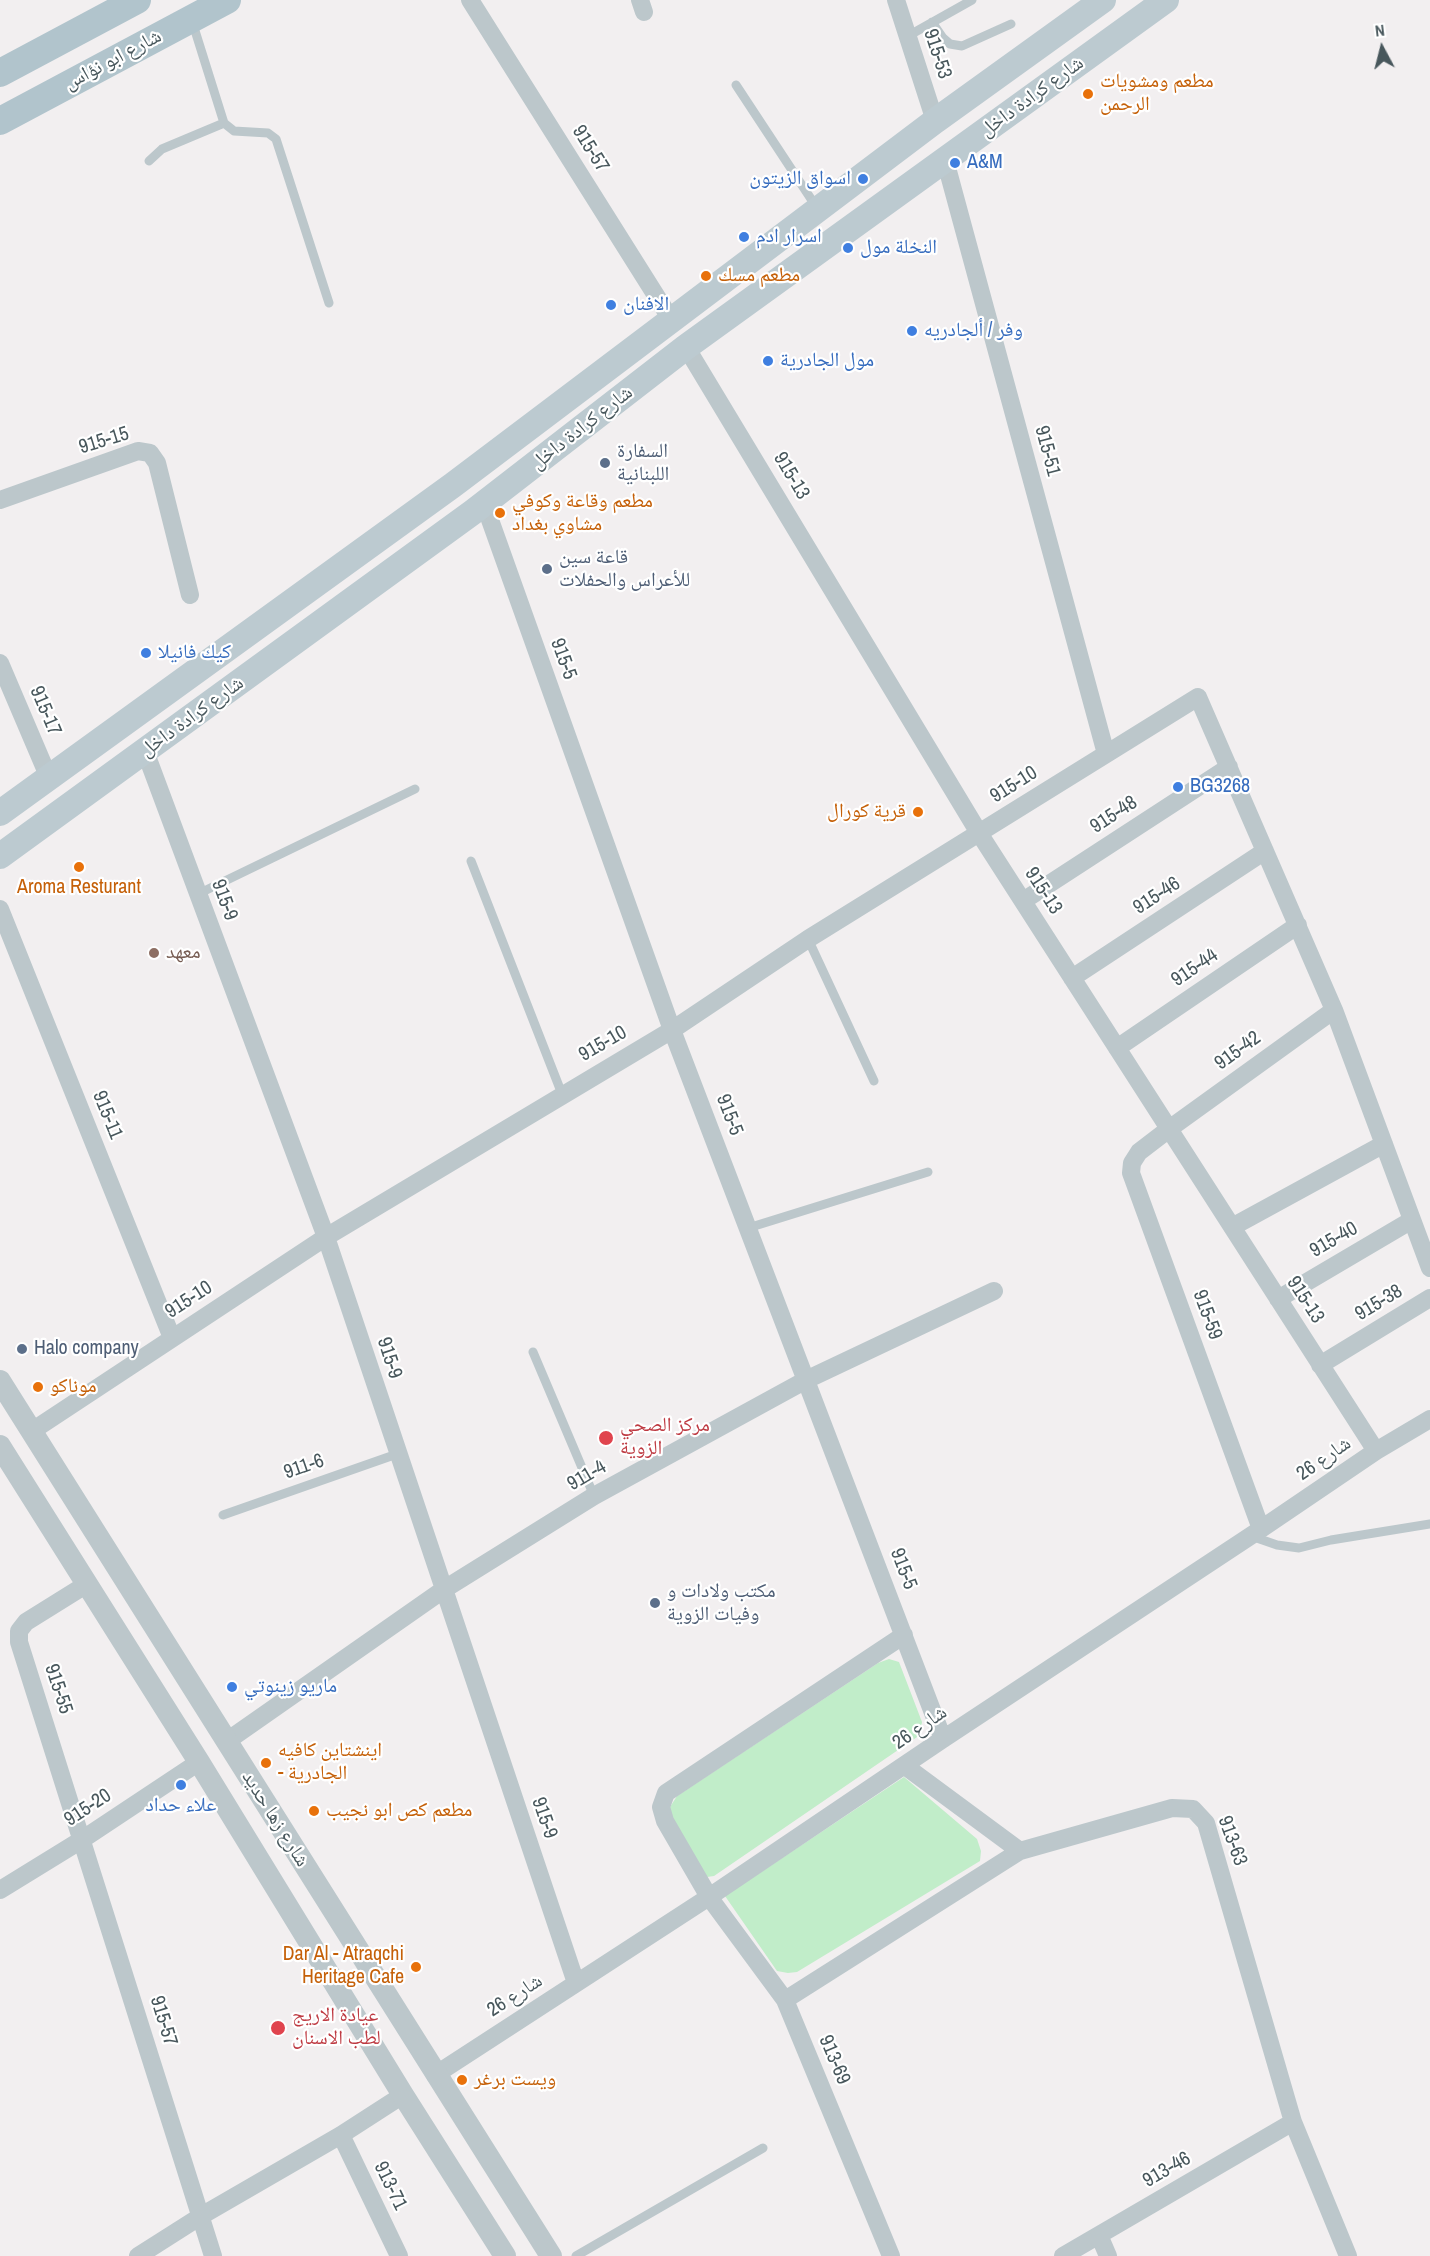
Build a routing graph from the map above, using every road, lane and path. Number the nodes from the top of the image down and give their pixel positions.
1 (137, 0) edge
2 (227, 0) edge
3 (470, 0) edge
4 (896, 0) edge
5 (972, 0) edge
6 (1103, 0) edge
7 (1166, 0) edge
8 (192, 18) junction
9 (932, 22) junction
10 (1011, 24) dead end
11 (908, 36) junction
12 (0, 73) edge
13 (736, 85) dead end
14 (0, 121) edge
15 (935, 121) junction
16 (224, 123) junction
17 (945, 160) junction
18 (150, 161) dead end
19 (818, 210) junction
20 (328, 303) dead end
21 (672, 321) junction
22 (686, 347) junction
23 (453, 485) junction
24 (0, 500) edge
25 (479, 507) junction
26 (190, 595) dead end
27 (0, 663) edge
28 (110, 735) junction
29 (1106, 754) junction
30 (137, 757) junction
31 (1229, 767) junction
32 (49, 778) junction
33 (415, 789) dead end
34 (0, 813) edge
35 (979, 833) junction
36 (1265, 851) junction
37 (0, 856) edge
38 (471, 861) dead end
39 (198, 894) junction
40 (1023, 901) junction
41 (0, 909) edge
42 (1298, 925) junction
43 (808, 939) junction
44 (1072, 978) junction
45 (1334, 1010) junction
46 (672, 1029) junction
47 (1117, 1048) junction
48 (874, 1081) dead end
49 (562, 1094) junction
50 (1169, 1129) junction
51 (1384, 1144) junction
52 (928, 1172) dead end
53 (1412, 1220) junction
54 (1232, 1227) junction
55 (748, 1228) junction
56 (326, 1237) junction
57 (1430, 1268) edge
58 (994, 1291) dead end
59 (1430, 1298) edge
60 (1278, 1299) junction
61 (172, 1338) junction
62 (532, 1352) dead end
63 (1320, 1365) junction
64 (806, 1380) junction
65 (0, 1381) edge
66 (1430, 1419) edge
67 (32, 1431) junction
68 (0, 1448) edge
69 (1376, 1450) junction
70 (398, 1454) junction
71 (594, 1496) junction
72 (223, 1515) dead end
73 (1430, 1524) edge
74 (1256, 1533) junction
75 (87, 1584) junction
76 (442, 1590) junction
77 (904, 1635) junction
78 (944, 1738) junction
79 (226, 1741) junction
80 (200, 1762) junction
81 (905, 1766) junction
82 (83, 1839) junction
83 (1020, 1851) junction
84 (0, 1890) edge
85 (709, 1897) junction
86 (576, 1983) junction
87 (784, 2000) junction
88 (435, 2074) junction
89 (403, 2095) junction
90 (1293, 2122) junction
91 (341, 2135) junction
92 (764, 2148) dead end
93 (201, 2216) junction
94 (1099, 2235) junction
95 (138, 2256) edge
96 (213, 2256) edge
97 (399, 2256) edge
98 (505, 2256) edge
99 (551, 2256) edge
100 (576, 2256) edge
101 (891, 2256) edge
102 (1063, 2256) edge
103 (1108, 2256) edge
104 (1348, 2256) edge

1 - 12 main road, شارع ابو نؤاس
2 - 8 main road, شارع ابو نؤاس
3 - 21 street, 915-57
4 - 11 street, 915-53
5 - 9 lane
6 - 15 main road, شارع كرادة داخل
7 - 17 main road, شارع كرادة داخل
8 - 14 main road, شارع ابو نؤاس
8 - 16 lane
9 - 10 lane
9 - 11 lane
11 - 15 street, 915-53
13 - 19 lane
15 - 19 main road, شارع كرادة داخل
16 - 18 lane
16 - 20 lane
17 - 22 main road, شارع كرادة داخل
17 - 29 street, 915-51
19 - 21 main road, شارع كرادة داخل
21 - 23 main road, شارع كرادة داخل
22 - 25 main road, شارع كرادة داخل
22 - 35 street, 915-13
23 - 25 main road
23 - 28 main road, شارع كرادة داخل
24 - 26 street, 915-15
25 - 30 main road, شارع كرادة داخل
25 - 46 street, 915-5
27 - 32 street, 915-17
28 - 30 main road
28 - 32 main road, شارع كرادة داخل
29 - 31 street, 915-10
29 - 35 street, 915-10
30 - 37 main road, شارع كرادة داخل
30 - 39 street, 915-9
31 - 36 street
31 - 40 street, 915-48
32 - 34 main road, شارع كرادة داخل
33 - 39 lane
35 - 40 street, 915-13
35 - 43 street, 915-10
36 - 42 street
36 - 44 street, 915-46
38 - 49 lane
39 - 56 street, 915-9
40 - 44 street, 915-13
41 - 61 street, 915-11
42 - 45 street
42 - 47 street, 915-44
43 - 46 street, 915-10
43 - 48 lane
44 - 47 street, 915-13
45 - 50 street, 915-42
45 - 51 street
46 - 49 street, 915-10
46 - 55 street, 915-5
47 - 50 street, 915-13
49 - 56 street, 915-10
50 - 54 street, 915-13
50 - 74 street, 915-59
51 - 53 street
51 - 54 street
52 - 55 lane
53 - 57 street
53 - 60 street, 915-40
54 - 60 street, 915-13
55 - 64 street, 915-5
56 - 61 street, 915-10
56 - 70 street, 915-9
58 - 64 street, 911-4
59 - 63 street, 915-38
60 - 63 street, 915-13
61 - 67 street, 915-10
62 - 71 lane
63 - 69 street, 915-13
64 - 71 street, 911-4
64 - 77 street, 915-5
65 - 67 street, شارع زها حديد
66 - 69 street, شارع 26
67 - 68 street
67 - 79 street, شارع زها حديد
68 - 75 street, شارع زها حديد
69 - 74 street, شارع 26
70 - 72 lane, 911-6
70 - 76 street, 915-9
71 - 76 street, 911-4
73 - 74 lane
74 - 78 street, شارع 26
75 - 80 street, شارع زها حديد
75 - 82 street, 915-55
76 - 79 street, 911-4
76 - 86 street, 915-9
77 - 78 street, 915-5
77 - 85 street, 913-69
78 - 81 street, شارع 26
79 - 88 street, شارع زها حديد
80 - 82 street, 915-20
80 - 89 street, شارع زها حديد
81 - 83 street
81 - 85 street, شارع 26
82 - 84 street, 915-20
82 - 93 street, 915-57
83 - 87 street, 913-63
83 - 90 street, 913-63
85 - 86 street, شارع 26
85 - 87 street, 913-69
86 - 88 street, شارع 26
87 - 101 street, 913-69
88 - 99 street, شارع زها حديد
89 - 91 street
89 - 98 street, شارع زها حديد
90 - 94 street, 913-46
90 - 104 street, 913-63
91 - 93 street
91 - 97 street, 913-71
92 - 100 lane
93 - 95 street
93 - 96 street
94 - 102 street, 913-46
94 - 103 street

